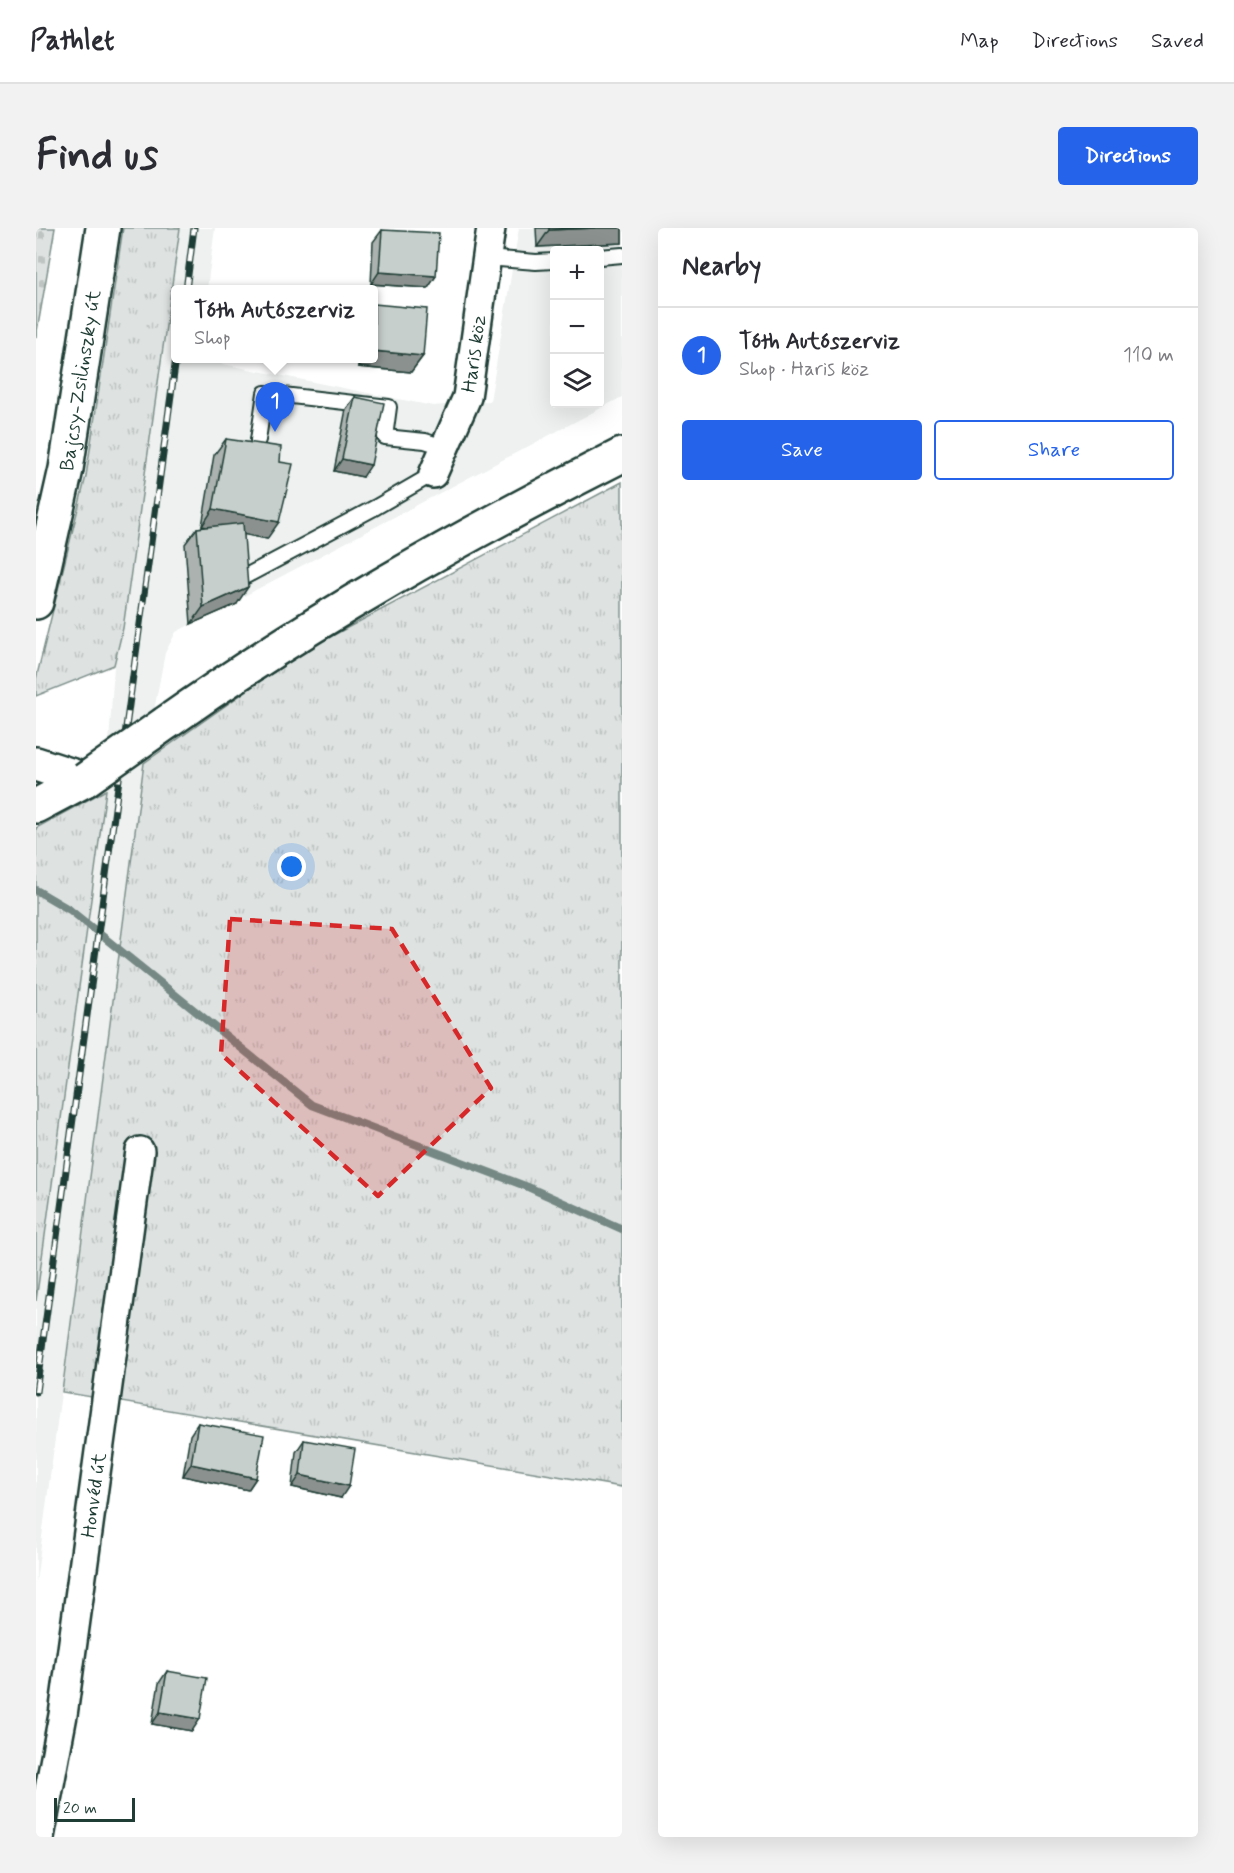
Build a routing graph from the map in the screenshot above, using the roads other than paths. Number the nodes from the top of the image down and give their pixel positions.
1 (103, 228) edge
2 (491, 228) edge
3 (622, 255) edge
4 (604, 257) edge
5 (487, 258) junction
6 (550, 261) edge
7 (258, 440) dead end
8 (444, 447) junction
9 (622, 456) edge
10 (433, 474) joint
11 (244, 577) edge
12 (36, 602) edge
13 (36, 764) edge
14 (85, 780) junction
15 (36, 806) edge
16 (140, 1151) dead end
17 (40, 1837) edge

1 - 12 main road, Bajcsy-Zsilinszky út
2 - 5 street, Haris köz
3 - 4 lane
5 - 6 lane
5 - 8 street, Haris köz
7 - 8 lane
8 - 10 street, Haris köz
9 - 14 main road, bridge
10 - 11 lane
13 - 14 main road
14 - 15 main road
16 - 17 street, Honvéd út

